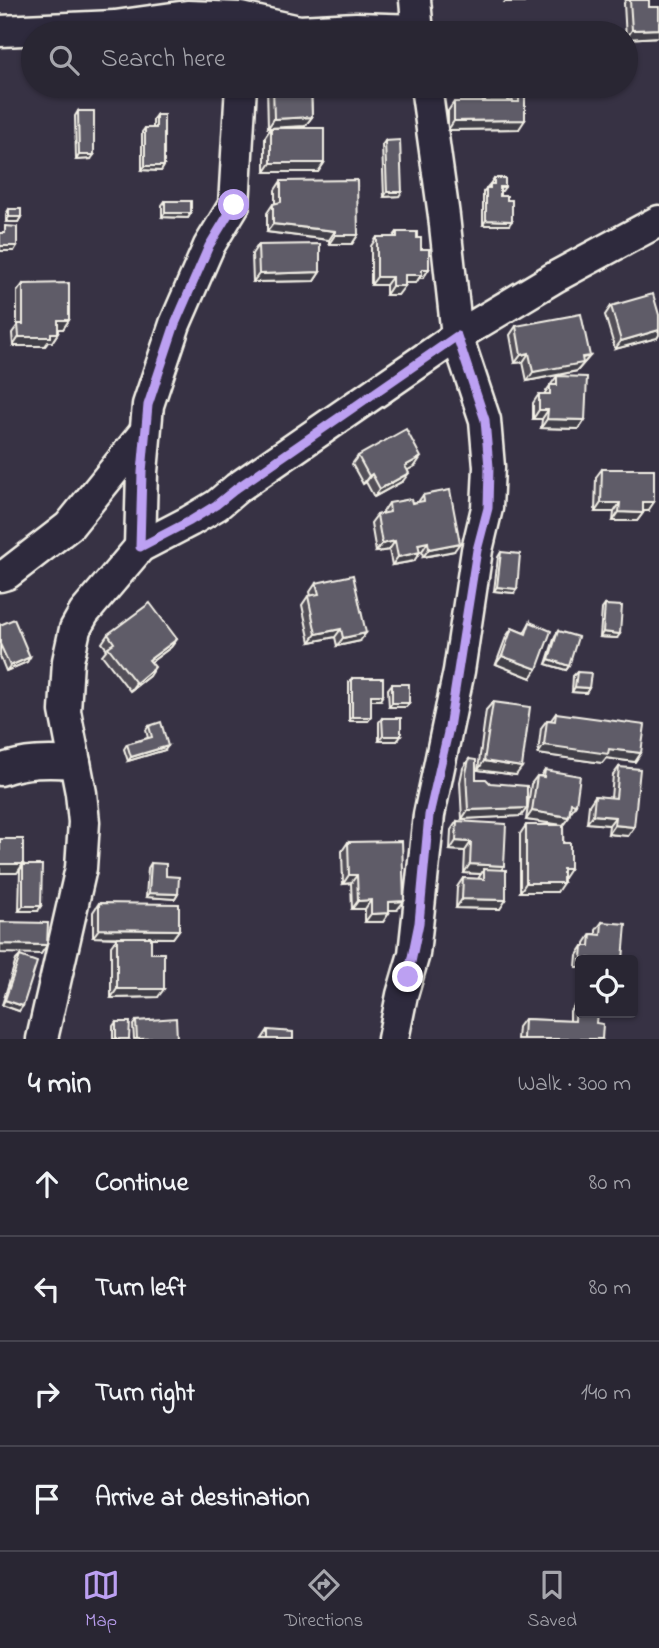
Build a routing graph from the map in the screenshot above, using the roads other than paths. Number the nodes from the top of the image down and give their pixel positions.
1 (415, 0) edge
2 (152, 21) edge
3 (214, 21) edge
4 (417, 21) edge
5 (21, 30) edge
6 (0, 31) edge
7 (240, 98) edge
8 (428, 98) edge
9 (659, 221) edge
10 (457, 336) junction
11 (145, 432) junction
12 (140, 547) junction
13 (0, 576) edge
14 (75, 763) junction
15 (0, 769) edge
16 (42, 1039) edge
17 (393, 1039) edge

1 - 4 street
2 - 3 street
5 - 6 street
7 - 11 street
8 - 10 street
9 - 10 street
10 - 12 street
10 - 17 street
11 - 12 street
11 - 13 street
12 - 14 street
14 - 15 street
14 - 16 street

